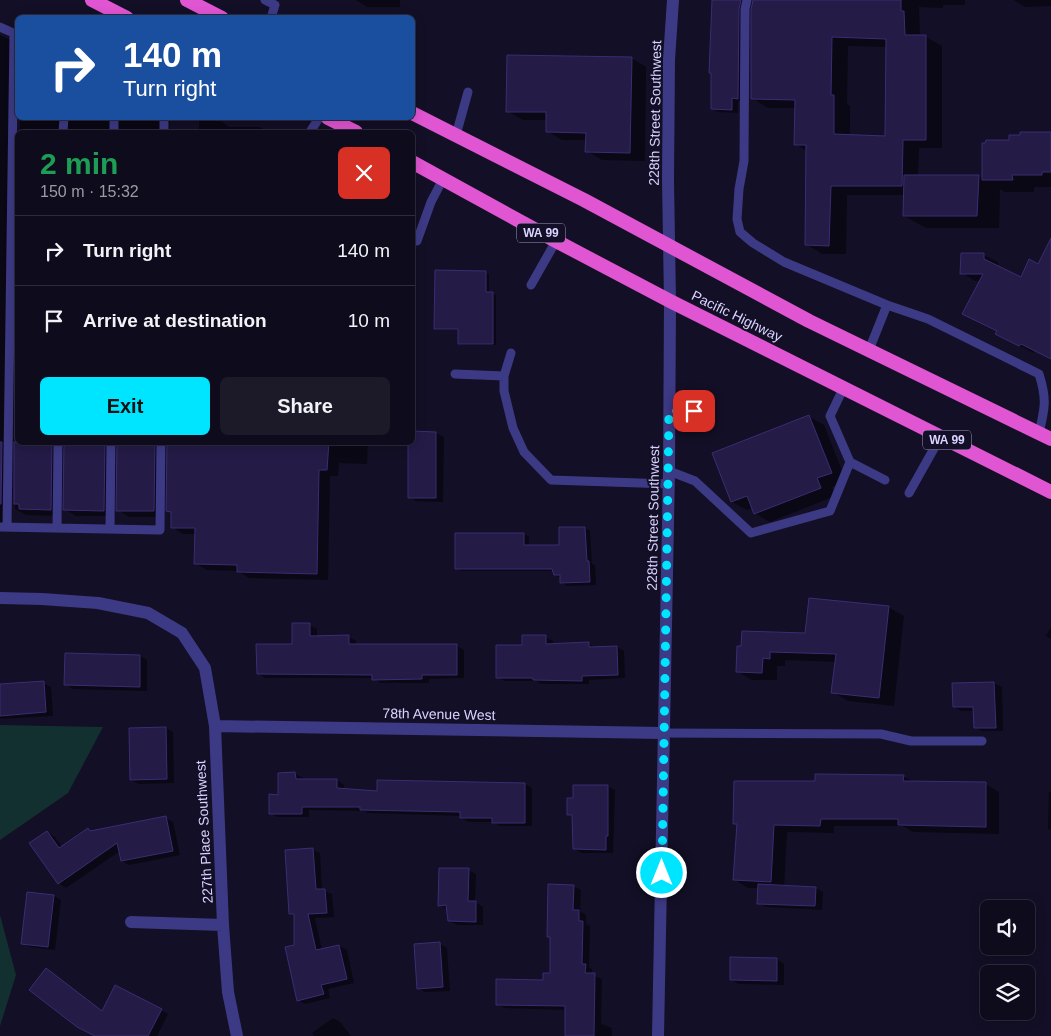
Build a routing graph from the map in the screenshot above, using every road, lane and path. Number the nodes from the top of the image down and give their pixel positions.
1 (92, 0) edge
2 (187, 0) edge
3 (265, 0) edge
4 (673, 0) edge
5 (747, 0) edge
6 (275, 2) edge
7 (121, 15) edge
8 (216, 15) edge
9 (272, 15) edge
10 (0, 27) edge
11 (15, 34) edge
12 (15, 75) edge
13 (468, 92) dead end
14 (415, 114) edge
15 (332, 120) edge
16 (352, 130) edge
17 (456, 135) junction
18 (415, 164) edge
19 (443, 179) junction
20 (417, 241) dead end
21 (556, 241) junction
22 (670, 246) junction
23 (531, 285) dead end
24 (670, 301) junction
25 (887, 305) junction
26 (868, 350) junction
27 (511, 353) dead end
28 (455, 374) dead end
29 (504, 376) junction
30 (843, 389) junction
31 (669, 411) junction
32 (698, 411) dead end
33 (941, 436) junction
34 (1045, 436) edge
35 (58, 445) edge
36 (110, 445) edge
37 (161, 445) edge
38 (850, 462) junction
39 (669, 478) junction
40 (885, 480) dead end
41 (1051, 492) edge
42 (909, 493) dead end
43 (4, 527) edge
44 (57, 528) junction
45 (110, 530) junction
46 (0, 598) edge
47 (214, 726) junction
48 (664, 732) junction
49 (982, 741) dead end
50 (131, 922) dead end
51 (223, 925) junction
52 (237, 1036) edge
53 (658, 1036) edge

1 - 7 highway
2 - 8 highway
3 - 6 lane
4 - 22 street, 228th Street Southwest
5 - 25 lane
6 - 9 lane
10 - 11 lane
12 - 43 lane
13 - 17 lane
14 - 17 highway, Pacific Highway
15 - 16 highway
17 - 22 highway, Pacific Highway
18 - 19 highway, Pacific Highway / WA 99
19 - 20 lane
19 - 21 highway, Pacific Highway / WA 99
21 - 23 lane
21 - 24 highway, Pacific Highway / WA 99
22 - 24 street, 228th Street Southwest
22 - 26 highway, Pacific Highway
24 - 30 highway, Pacific Highway / WA 99
24 - 31 street, 228th Street Southwest
25 - 26 lane
25 - 34 lane
26 - 34 highway, Pacific Highway
27 - 29 lane
28 - 29 lane
29 - 39 lane
30 - 33 highway, Pacific Highway / WA 99
30 - 38 lane
31 - 32 lane
31 - 39 street, 228th Street Southwest
33 - 41 highway, Pacific Highway / WA 99
33 - 42 lane
35 - 44 lane
36 - 45 lane
37 - 45 lane
38 - 39 lane
38 - 40 lane
39 - 48 street, 228th Street Southwest
43 - 44 lane
44 - 45 lane
46 - 47 street, 227th Place Southwest
47 - 48 street, 78th Avenue West
47 - 51 street, 227th Place Southwest
48 - 49 lane
48 - 53 street, 228th Street Southwest
50 - 51 street
51 - 52 street, 227th Place Southwest

